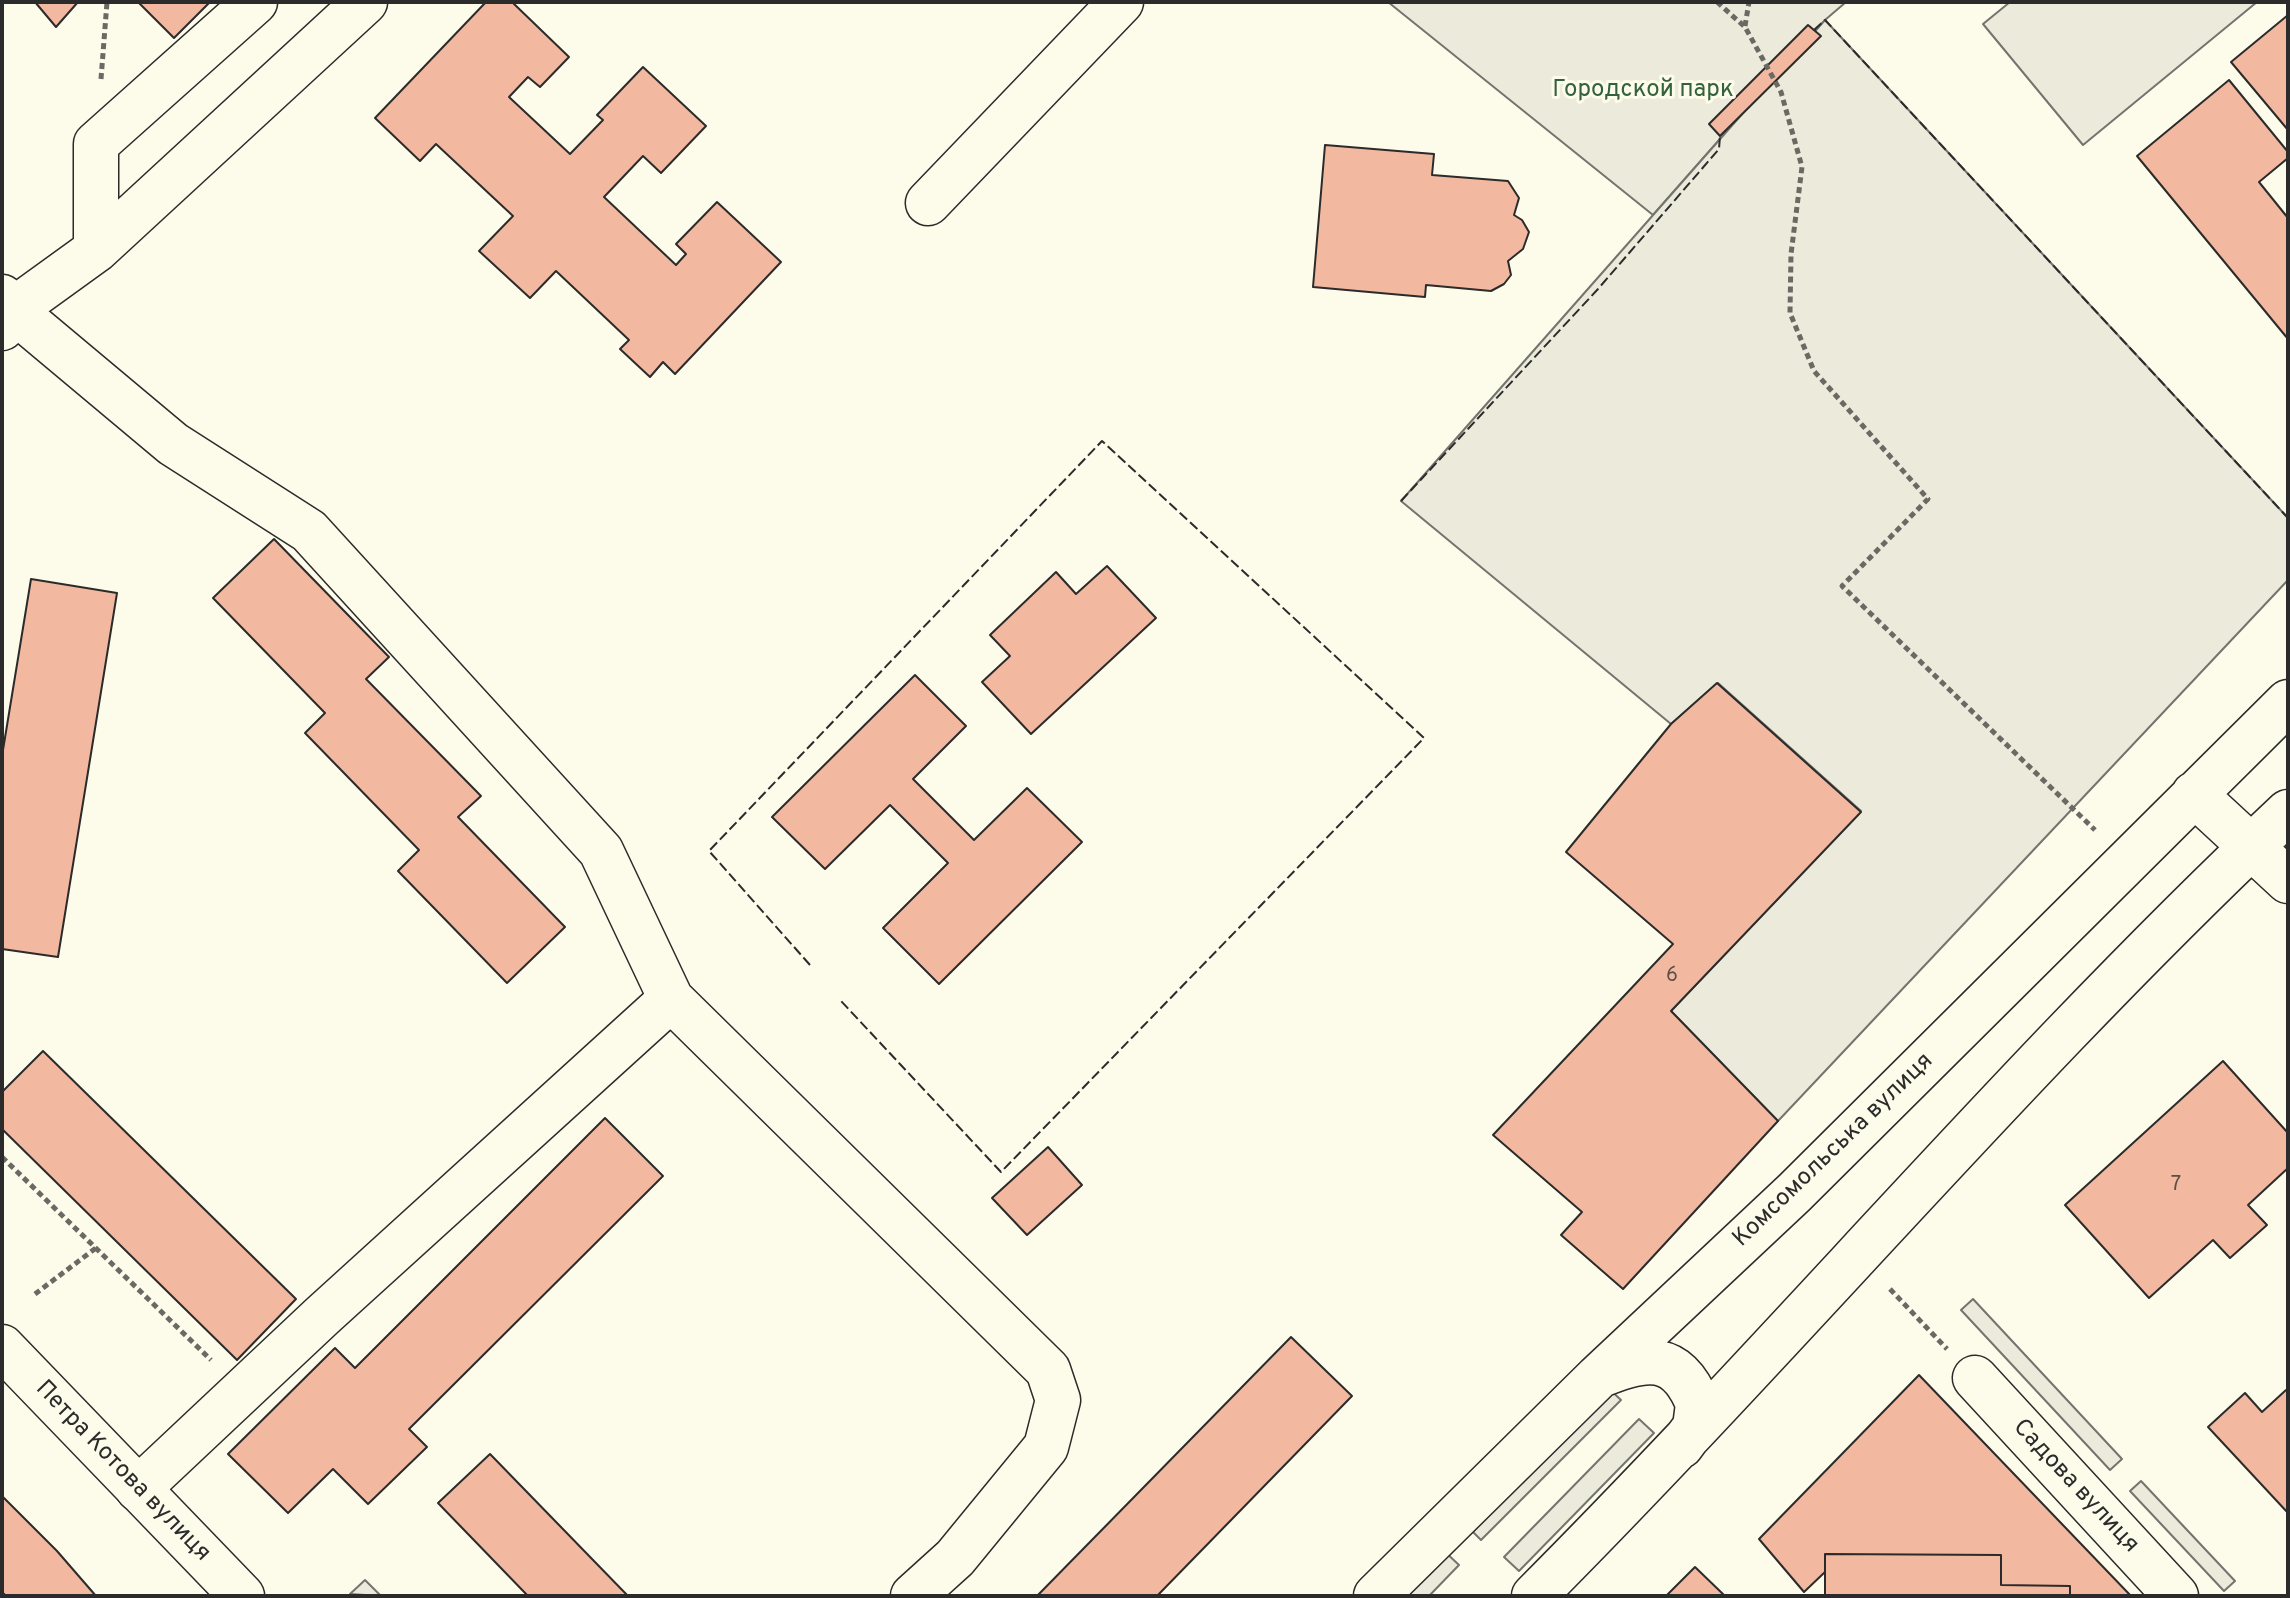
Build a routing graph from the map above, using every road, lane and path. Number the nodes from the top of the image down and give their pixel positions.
1 (107, 2) edge
2 (255, 2) edge
3 (365, 2) edge
4 (1121, 2) edge
5 (1717, 2) edge
6 (1749, 2) edge
7 (1745, 27) junction
8 (96, 144) junction
9 (928, 203) dead end
10 (96, 250) junction
11 (6, 311) edge
12 (2288, 702) edge
13 (2194, 794) junction
14 (2288, 812) edge
15 (2095, 830) dead end
16 (2251, 847) junction
17 (2288, 881) edge
18 (671, 999) junction
19 (2, 1157) edge
20 (96, 1248) junction
21 (1890, 1289) dead end
22 (35, 1294) dead end
23 (2, 1347) edge
24 (1598, 1377) junction
25 (1975, 1378) joint
26 (244, 1392) junction
27 (1675, 1454) junction
28 (138, 1489) junction
29 (242, 1596) edge
30 (913, 1596) edge
31 (1376, 1596) edge
32 (1534, 1596) edge
33 (2176, 1596) edge

1 - 8 path
2 - 8 main road
3 - 10 main road
4 - 9 main road
5 - 7 path
6 - 7 path
7 - 15 path
8 - 10 main road
10 - 11 main road
11 - 18 main road
12 - 13 main road, Комсомольська вулиця
13 - 16 main road
13 - 24 main road, Комсомольська вулиця
14 - 16 main road
16 - 17 main road
16 - 27 main road
18 - 26 main road
18 - 30 main road
19 - 20 path
20 - 22 path
20 - 26 path
21 - 25 path
23 - 28 main road, Петра Котова вулиця
24 - 27 main road
24 - 31 main road, Комсомольська вулиця
25 - 33 main road, Садова вулиця
26 - 28 main road
27 - 32 main road
28 - 29 main road, Петра Котова вулиця

